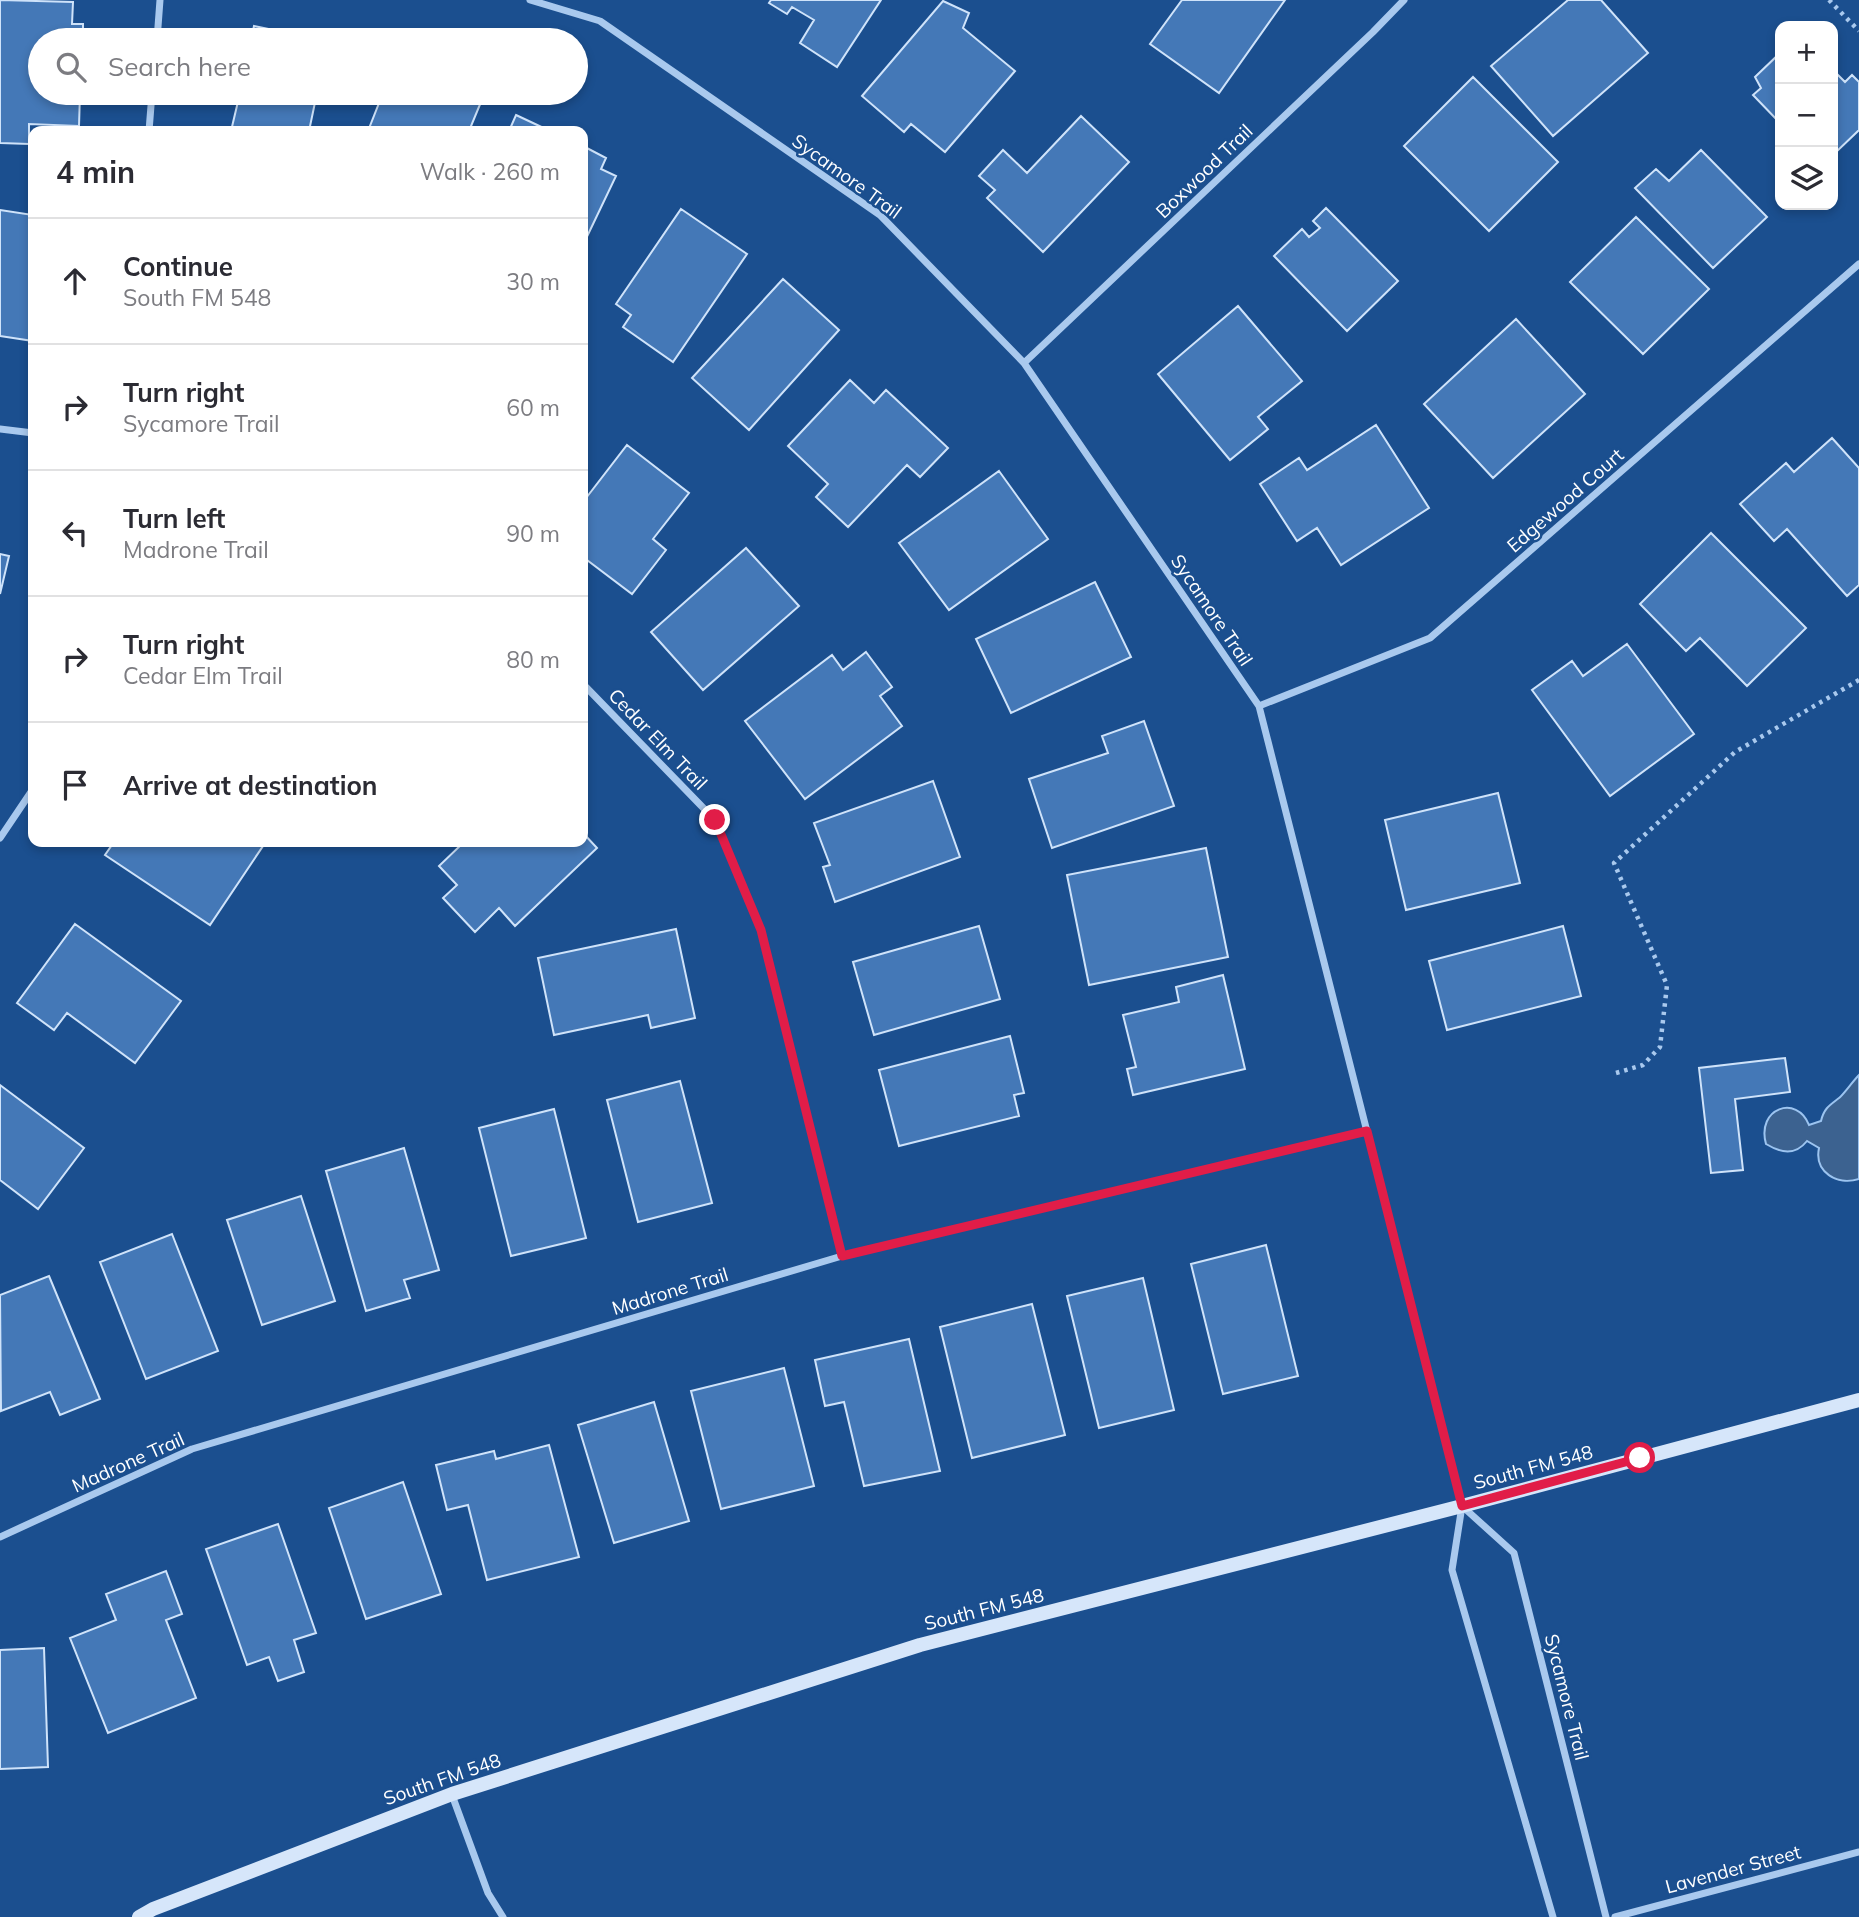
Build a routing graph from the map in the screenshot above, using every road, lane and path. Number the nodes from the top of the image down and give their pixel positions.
1 (160, 0) edge
2 (530, 0) edge
3 (1404, 0) edge
4 (1829, 0) edge
5 (158, 28) edge
6 (1859, 31) edge
7 (151, 105) edge
8 (149, 126) edge
9 (1859, 264) edge
10 (1024, 363) junction
11 (0, 429) edge
12 (28, 432) edge
13 (1859, 680) edge
14 (588, 689) edge
15 (1259, 706) junction
16 (28, 796) edge
17 (0, 838) edge
18 (1616, 1073) dead end
19 (1367, 1131) junction
20 (842, 1256) junction
21 (1859, 1400) edge
22 (1462, 1506) junction
23 (0, 1537) edge
24 (452, 1794) junction
25 (1859, 1852) edge
26 (139, 1917) edge
27 (503, 1917) edge
28 (1553, 1917) edge
29 (1606, 1917) edge
30 (1615, 1917) edge

1 - 5 street
2 - 10 street, Sycamore Trail
3 - 10 street, Boxwood Trail
4 - 6 path
7 - 8 street
9 - 15 street, Edgewood Court
10 - 15 street, Sycamore Trail
11 - 12 street
13 - 18 path
14 - 20 street, Cedar Elm Trail
15 - 19 street, Sycamore Trail
16 - 17 street
19 - 20 street, Madrone Trail
19 - 22 street, Sycamore Trail
20 - 23 street, Madrone Trail
21 - 22 main road, South FM 548
22 - 24 main road, South FM 548
22 - 28 street, Sycamore Trail
22 - 29 street, Sycamore Trail
24 - 26 main road, South FM 548
24 - 27 street
25 - 30 street, Lavender Street

